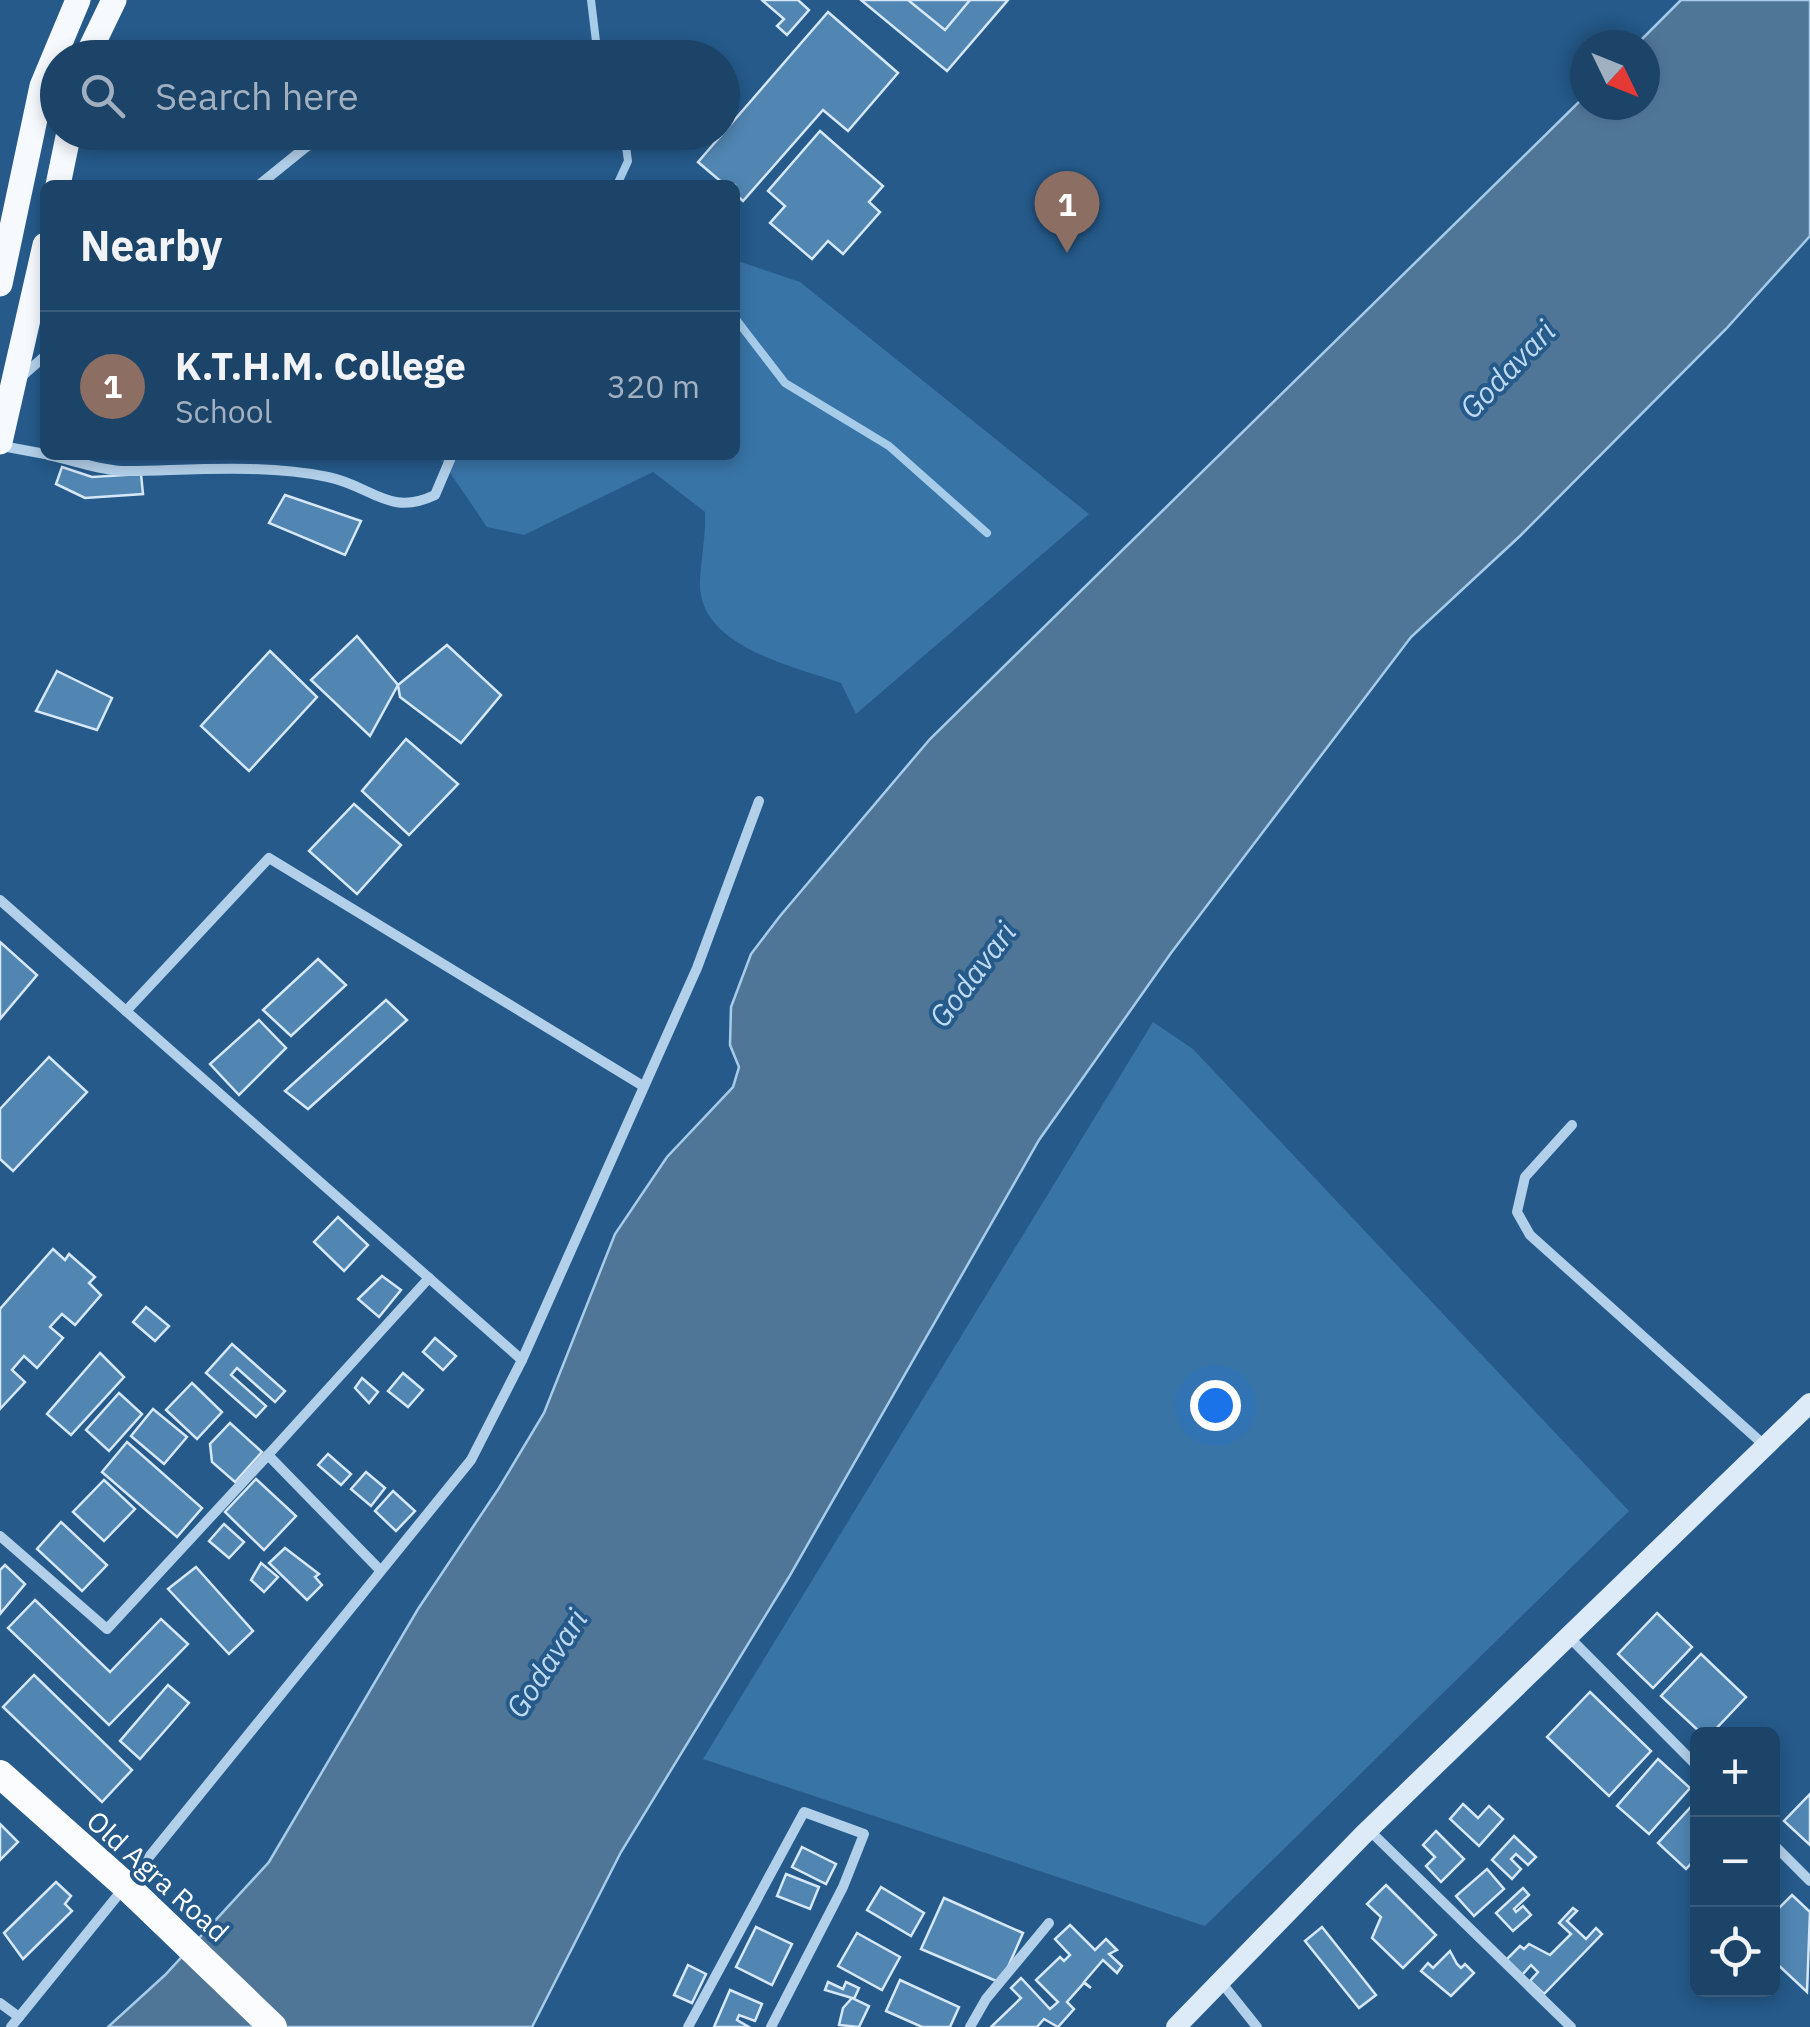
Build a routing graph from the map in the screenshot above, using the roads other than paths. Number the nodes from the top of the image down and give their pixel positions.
1 (78, 0) edge
2 (114, 0) edge
3 (61, 40) edge
4 (95, 40) edge
5 (40, 95) edge
6 (65, 150) edge
7 (302, 150) edge
8 (59, 180) edge
9 (266, 180) edge
10 (40, 268) edge
11 (0, 284) edge
12 (40, 360) edge
13 (16, 381) junction
14 (0, 443) edge
15 (40, 453) edge
16 (70, 460) edge
17 (450, 460) edge
18 (759, 800) dead end
19 (0, 900) edge
20 (126, 1011) junction
21 (642, 1086) junction
22 (1572, 1125) dead end
23 (429, 1278) junction
24 (522, 1360) junction
25 (1810, 1403) edge
26 (1764, 1444) junction
27 (268, 1455) junction
28 (0, 1536) edge
29 (378, 1569) junction
30 (1568, 1636) junction
31 (1690, 1759) edge
32 (0, 1774) edge
33 (1369, 1830) junction
34 (1780, 1851) edge
35 (1810, 1881) edge
36 (126, 1886) junction
37 (1050, 1923) dead end
38 (1220, 1981) junction
39 (0, 2003) edge
40 (19, 2017) junction
41 (11, 2027) edge
42 (273, 2027) edge
43 (688, 2027) edge
44 (771, 2027) edge
45 (970, 2027) edge
46 (1176, 2027) edge
47 (1257, 2027) edge
48 (1571, 2027) edge

1 - 3 main road
2 - 4 main road
5 - 11 main road
6 - 8 main road
7 - 9 street
10 - 13 main road
12 - 13 street
13 - 14 main road
14 - 15 street
16 - 17 street
18 - 21 street
19 - 20 street
20 - 21 street
20 - 23 street
21 - 24 street
22 - 26 street
23 - 24 street
23 - 27 street
24 - 29 street
25 - 26 main road
26 - 30 main road
27 - 28 street
27 - 29 street
29 - 36 street
30 - 31 street
30 - 33 main road
32 - 36 highway, Old Agra Road
33 - 38 main road
33 - 48 street
34 - 35 street
36 - 40 street
36 - 42 highway, Old Agra Road
37 - 45 street
38 - 46 main road
38 - 47 street
39 - 40 street
40 - 41 street
43 - 44 street

